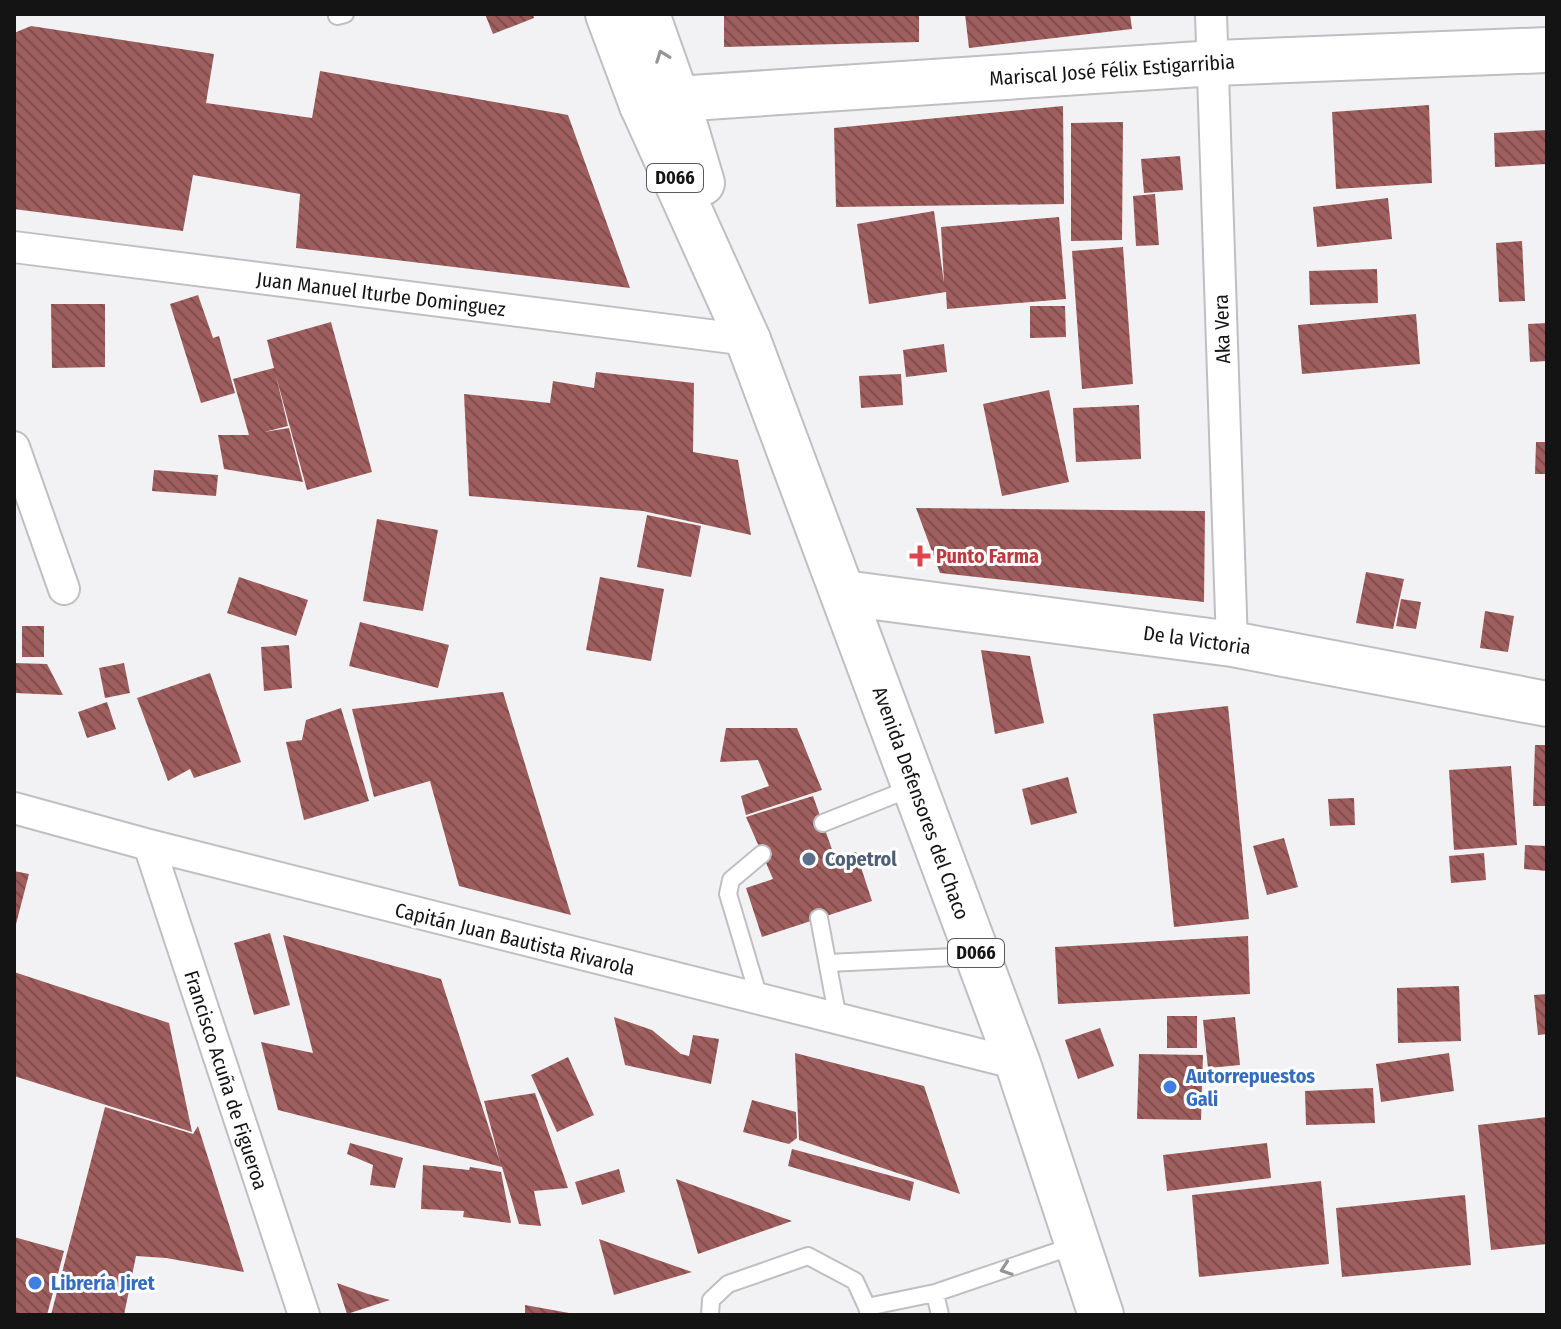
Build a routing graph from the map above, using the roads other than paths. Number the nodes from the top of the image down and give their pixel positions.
1 (608, 14) edge
2 (647, 14) edge
3 (1211, 14) edge
4 (1547, 50) edge
5 (1215, 63) junction
6 (660, 102) junction
7 (14, 247) edge
8 (748, 340) junction
9 (14, 447) edge
10 (64, 589) dead end
11 (844, 593) junction
12 (1232, 644) junction
13 (1547, 704) edge
14 (916, 787) junction
15 (14, 808) edge
16 (823, 823) dead end
17 (149, 845) junction
18 (762, 854) dead end
19 (819, 918) dead end
20 (977, 956) junction
21 (828, 963) junction
22 (760, 1001) junction
23 (838, 1019) junction
24 (1018, 1064) junction
25 (1076, 1245) junction
26 (935, 1293) junction
27 (868, 1311) edge
28 (304, 1315) edge
29 (710, 1315) edge
30 (940, 1315) edge
31 (1101, 1315) edge

1 - 6 main road, Avenida Defensores del Chaco / D066
6 -> 2 main road, Avenida Defensores del Chaco / D066
3 - 5 street, Aka Vera
4 - 5 main road, Mariscal José Félix Estigarribia
5 - 6 main road, Mariscal José Félix Estigarribia
5 - 12 street, Aka Vera
6 - 8 main road, Avenida Defensores del Chaco / D066
7 - 8 street, Juan Manuel Iturbe Dominguez
8 - 11 main road, Avenida Defensores del Chaco / D066
9 - 10 street
11 - 12 main road, De la Victoria
11 - 14 main road, Avenida Defensores del Chaco / D066
12 - 13 main road, De la Victoria
14 - 16 lane
14 - 20 main road, Avenida Defensores del Chaco / D066
15 - 17 street, Capitán Juan Bautista Rivarola
17 - 22 street, Capitán Juan Bautista Rivarola
17 - 28 street, Francisco Acuña de Figueroa
18 - 22 lane
19 - 21 lane
20 - 21 lane
20 - 24 main road, Avenida Defensores del Chaco / D066
21 - 23 lane
22 - 23 street, Capitán Juan Bautista Rivarola
23 - 24 street, Capitán Juan Bautista Rivarola
24 - 25 main road, Avenida Defensores del Chaco / D066
25 -> 26 lane
25 - 31 main road, Avenida Defensores del Chaco / D066
26 - 27 lane
26 - 30 lane
27 - 29 lane

